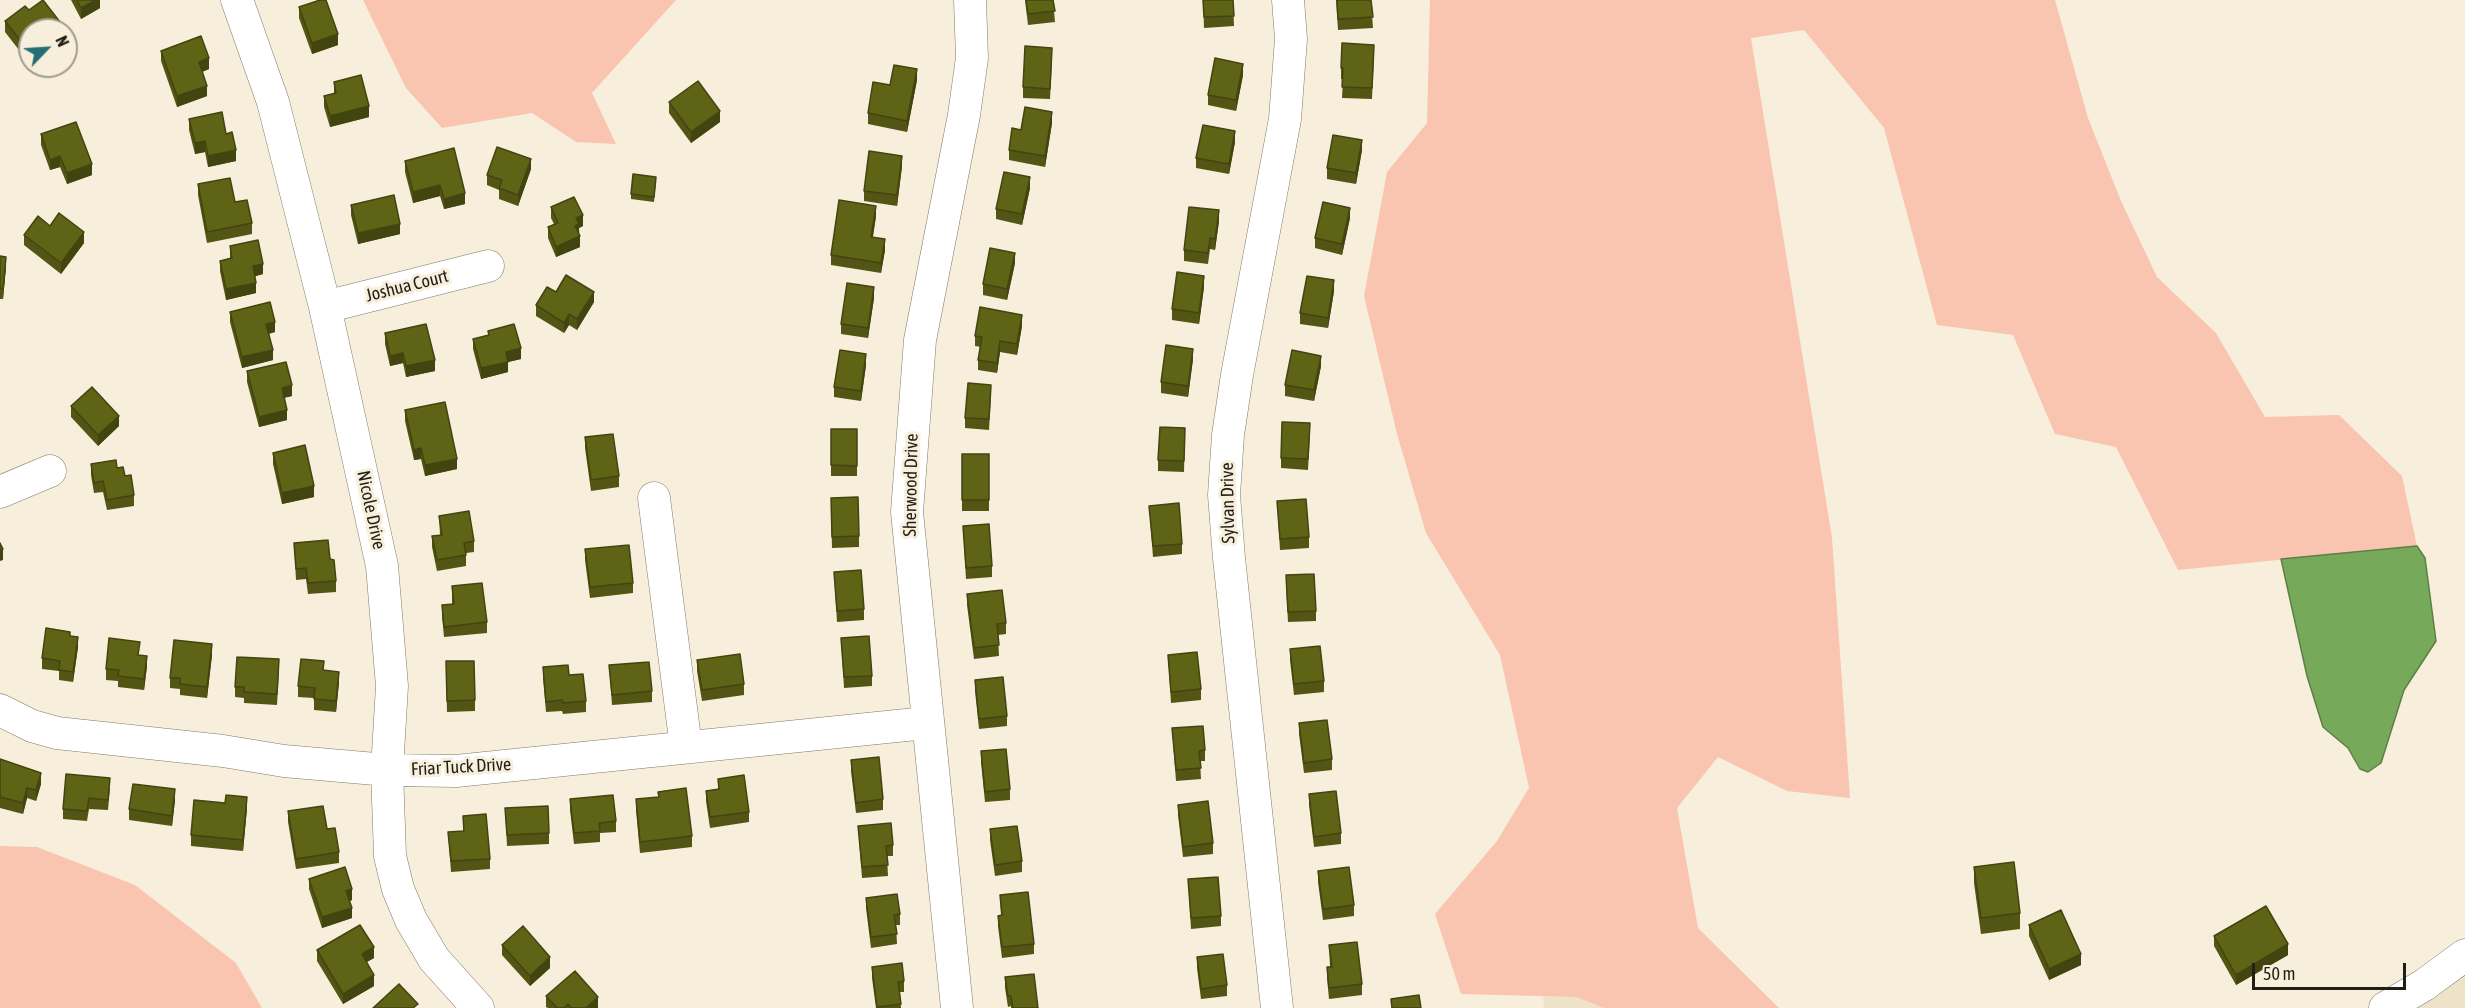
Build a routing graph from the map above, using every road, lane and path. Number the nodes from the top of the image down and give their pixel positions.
1 (237, 0) edge
2 (970, 0) edge
3 (1288, 0) edge
4 (488, 266) dead end
5 (325, 307) junction
6 (50, 471) dead end
7 (0, 492) edge
8 (654, 498) dead end
9 (0, 710) edge
10 (926, 723) junction
11 (687, 747) junction
12 (387, 770) junction
13 (2465, 955) edge
14 (478, 1008) edge
15 (957, 1008) edge
16 (1277, 1008) edge
17 (2385, 1008) edge

1 - 5 street, Nicole Drive
2 - 10 street, Sherwood Drive
3 - 16 street, Sylvan Drive
4 - 5 street, Joshua Court
5 - 12 street, Nicole Drive
6 - 7 street
8 - 11 street
9 - 12 street, Friar Tuck Drive
10 - 11 street, Friar Tuck Drive
10 - 15 street, Sherwood Drive
11 - 12 street, Friar Tuck Drive
12 - 14 street, Nicole Drive
13 - 17 street

